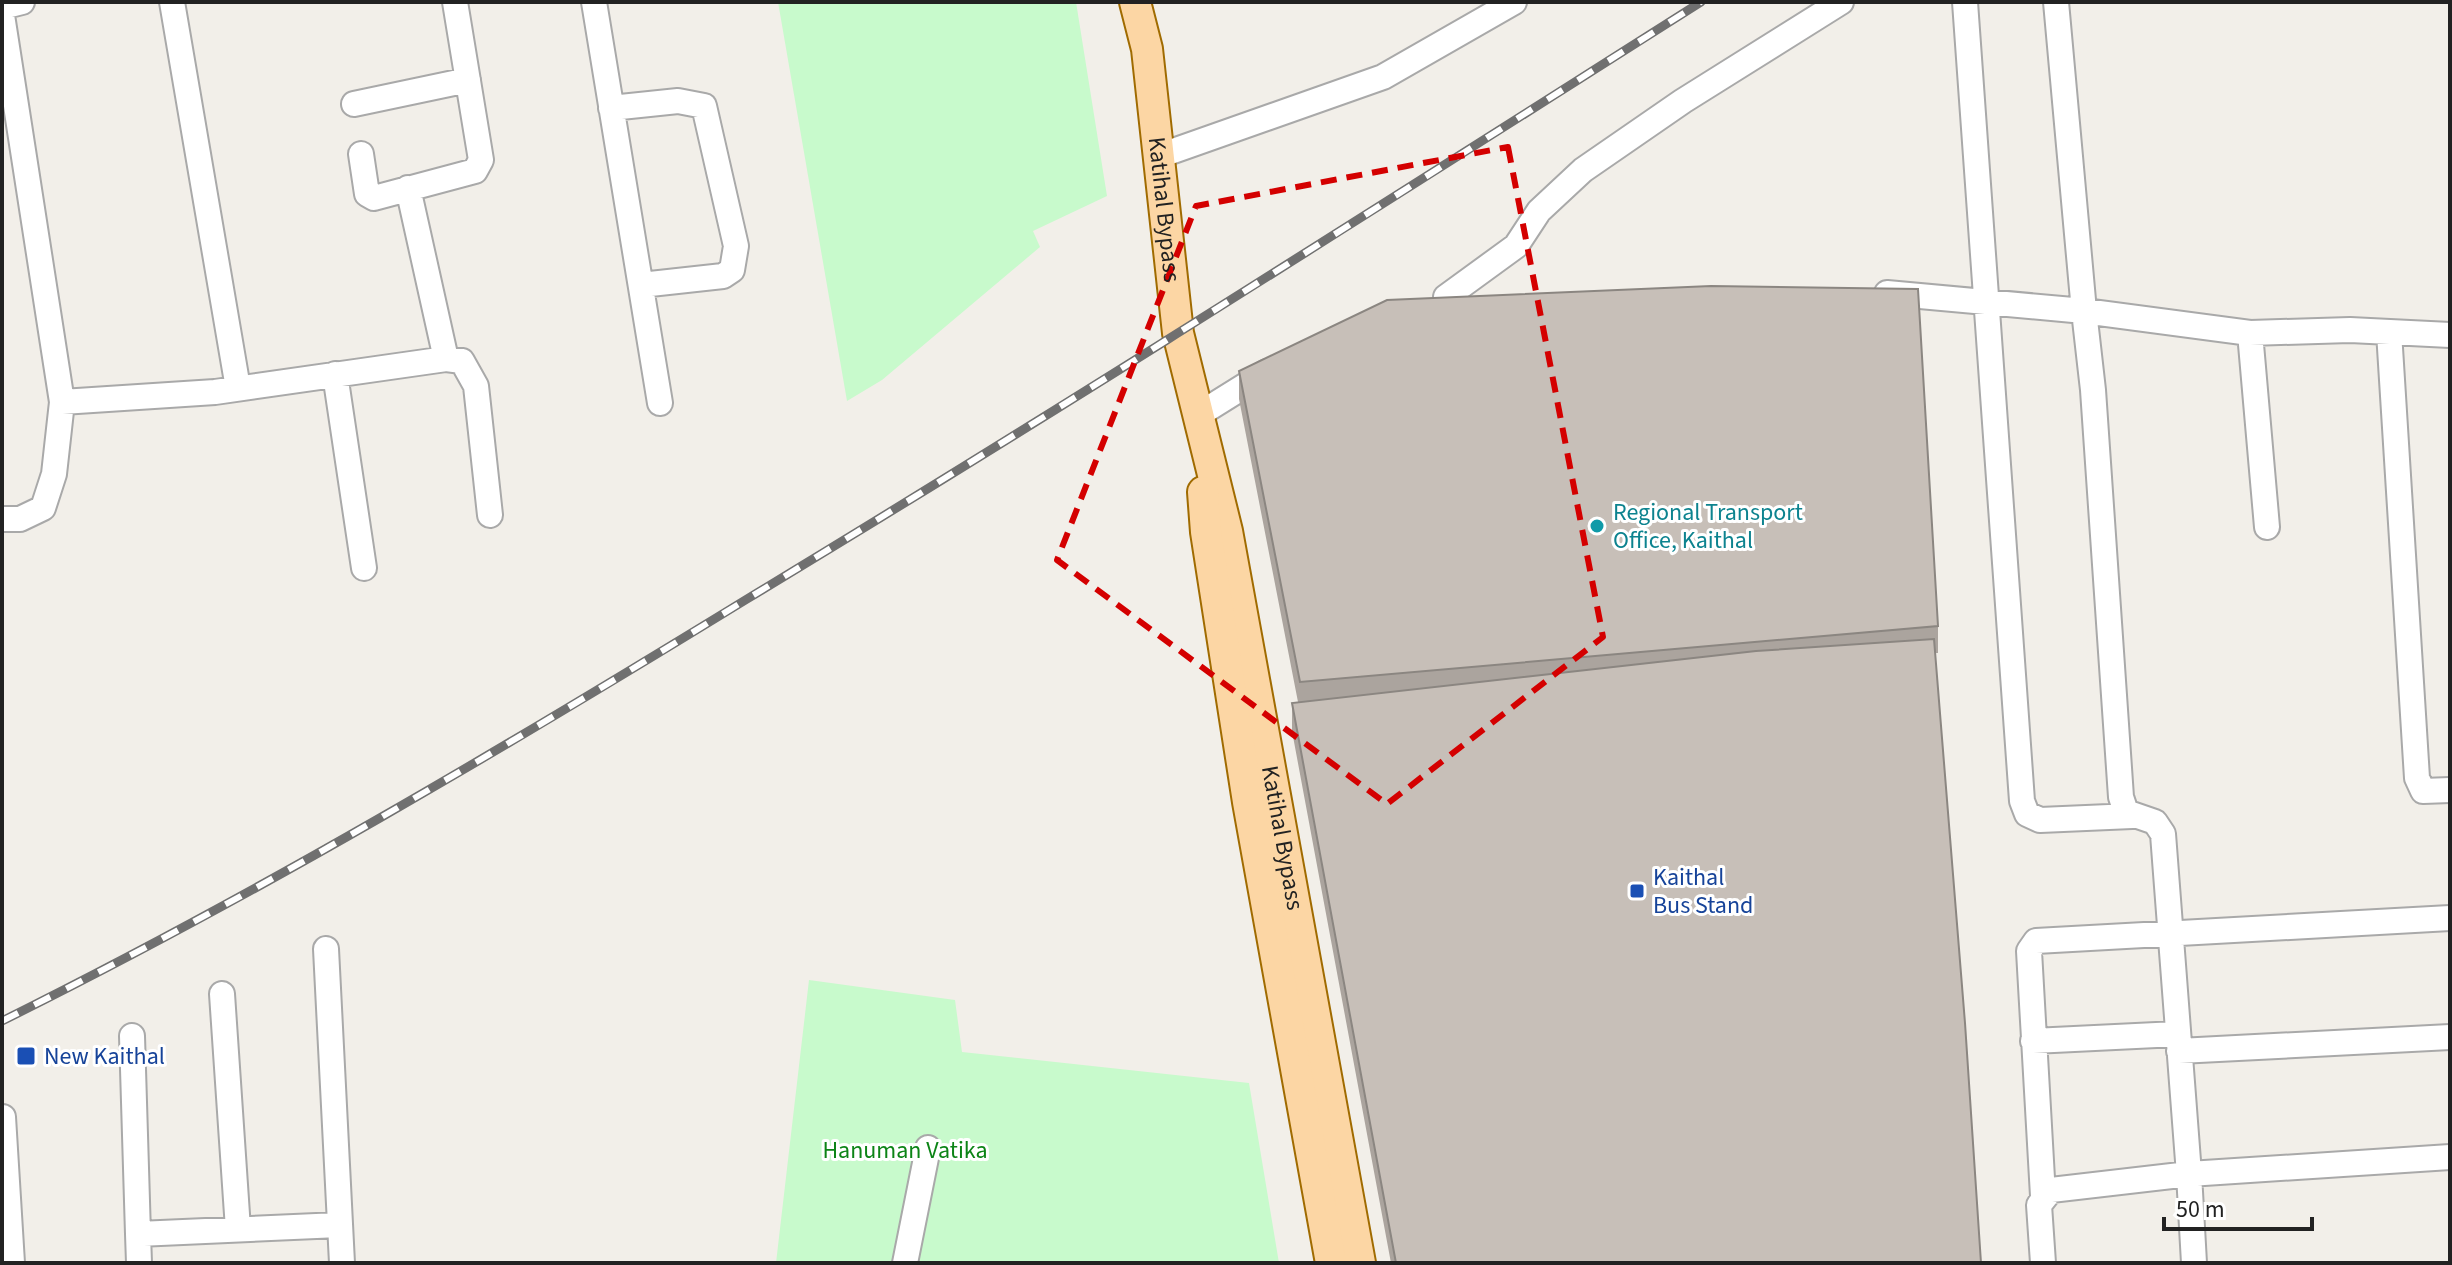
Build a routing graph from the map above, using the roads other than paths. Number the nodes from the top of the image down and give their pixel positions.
1 (22, 2) edge
2 (172, 2) edge
3 (455, 2) edge
4 (594, 2) edge
5 (1135, 2) edge
6 (1514, 2) edge
7 (1841, 2) edge
8 (1965, 2) edge
9 (2056, 2) edge
10 (2, 7) edge
11 (2, 15) edge
12 (468, 80) junction
13 (354, 104) dead end
14 (611, 108) junction
15 (361, 154) dead end
16 (1159, 156) junction
17 (408, 188) junction
18 (641, 285) junction
19 (1864, 291) edge
20 (1446, 297) junction
21 (1483, 300) edge
22 (1988, 301) junction
23 (1418, 303) edge
24 (2084, 311) junction
25 (2389, 332) junction
26 (2250, 333) junction
27 (2450, 335) edge
28 (446, 359) junction
29 (1284, 362) edge
30 (335, 374) junction
31 (238, 388) junction
32 (62, 402) junction
33 (660, 403) dead end
34 (1198, 415) junction
35 (490, 515) dead end
36 (2, 519) edge
37 (2267, 527) dead end
38 (364, 568) dead end
39 (2450, 790) edge
40 (2132, 816) junction
41 (2450, 918) edge
42 (2170, 934) junction
43 (326, 949) dead end
44 (222, 994) dead end
45 (132, 1036) dead end
46 (2450, 1037) edge
47 (2033, 1041) junction
48 (2178, 1043) junction
49 (3, 1117) edge
50 (928, 1148) dead end
51 (2450, 1157) edge
52 (2189, 1174) junction
53 (2043, 1196) junction
54 (339, 1225) junction
55 (238, 1229) junction
56 (138, 1234) junction
57 (12, 1263) edge
58 (139, 1263) edge
59 (342, 1263) edge
60 (905, 1263) edge
61 (1331, 1263) edge
62 (1360, 1263) edge
63 (2043, 1263) edge
64 (2194, 1263) edge

1 - 10 street
2 - 31 street
3 - 12 street
4 - 14 street
5 - 16 main road, Katihal Bypass
6 - 16 street
7 - 20 street
8 - 22 street
9 - 24 street
11 - 32 street
12 - 13 street
12 - 17 street
14 - 18 street
14 - 18 street
15 - 17 street
16 - 34 main road, Katihal Bypass
17 - 28 street
18 - 33 street
19 - 22 street
20 - 21 street
20 - 23 street
22 - 24 street
22 - 40 street
24 - 26 street
24 - 40 street
25 - 26 street
25 - 27 street
25 - 39 street
26 - 37 street
28 - 30 street
28 - 35 street
29 - 34 street
30 - 31 street
30 - 38 street
31 - 32 street
32 - 36 street
34 - 61 main road, Katihal Bypass
34 - 62 main road, Katihal Bypass
40 - 42 street
41 - 42 street
42 - 47 street
42 - 48 street
43 - 54 street
44 - 55 street
45 - 56 street
46 - 48 street
47 - 48 street
47 - 53 street
48 - 52 street
49 - 57 street
50 - 60 street
51 - 52 street
52 - 53 street
52 - 64 street
53 - 63 street
54 - 55 street
54 - 59 street
55 - 56 street
56 - 58 street

